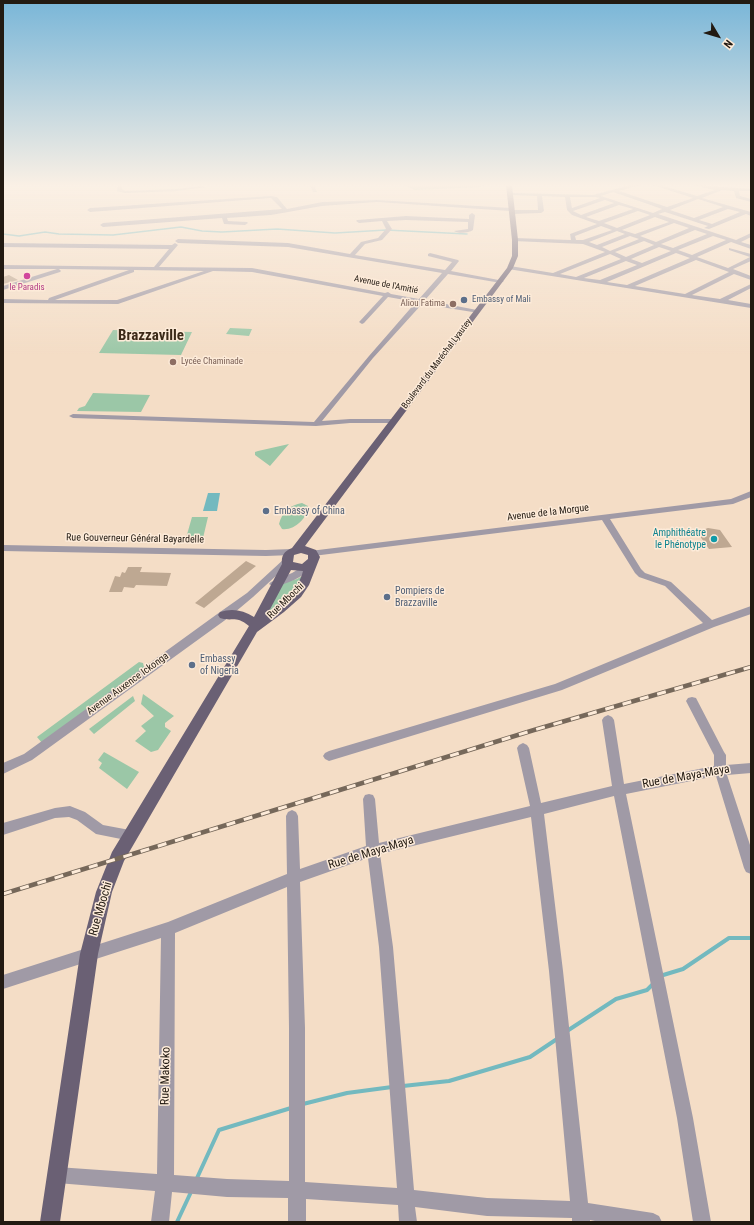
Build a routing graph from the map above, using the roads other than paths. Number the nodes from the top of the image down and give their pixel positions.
1 (177, 242) edge
2 (217, 242) edge
3 (366, 242) edge
4 (515, 242) edge
5 (584, 242) edge
6 (612, 242) edge
7 (638, 242) edge
8 (653, 242) edge
9 (662, 242) edge
10 (693, 242) edge
11 (730, 242) edge
12 (736, 242) edge
13 (658, 244) junction
14 (3, 245) edge
15 (173, 247) junction
16 (597, 247) junction
17 (751, 247) edge
18 (674, 250) junction
19 (612, 253) junction
20 (352, 255) junction
21 (430, 255) dead end
22 (726, 256) dead end
23 (751, 256) edge
24 (626, 258) junction
25 (694, 258) junction
26 (751, 259) edge
27 (642, 265) junction
28 (3, 267) edge
29 (67, 268) junction
30 (140, 268) junction
31 (156, 268) junction
32 (510, 268) junction
33 (217, 269) junction
34 (727, 270) junction
35 (446, 272) junction
36 (734, 272) junction
37 (555, 274) junction
38 (577, 278) junction
39 (751, 278) edge
40 (501, 281) junction
41 (602, 282) junction
42 (629, 286) junction
43 (751, 286) edge
44 (3, 288) edge
45 (388, 294) junction
46 (687, 295) junction
47 (422, 301) junction
48 (722, 301) junction
49 (3, 302) edge
50 (44, 302) junction
51 (751, 306) edge
52 (477, 312) junction
53 (362, 322) dead end
54 (73, 416) dead end
55 (394, 421) junction
56 (316, 424) junction
57 (751, 494) edge
58 (605, 518) junction
59 (313, 528) junction
60 (3, 548) edge
61 (290, 557) junction
62 (310, 560) junction
63 (277, 582) junction
64 (250, 595) junction
65 (751, 610) edge
66 (224, 616) junction
67 (710, 624) junction
68 (254, 628) junction
69 (692, 701) dead end
70 (608, 720) dead end
71 (523, 748) dead end
72 (329, 756) dead end
73 (751, 768) edge
74 (3, 769) edge
75 (720, 770) junction
76 (619, 790) junction
77 (369, 799) dead end
78 (537, 810) junction
79 (292, 816) dead end
80 (3, 829) edge
81 (131, 836) junction
82 (373, 850) junction
83 (751, 868) edge
84 (293, 878) junction
85 (168, 929) junction
86 (89, 954) junction
87 (3, 982) edge
88 (57, 1175) junction
89 (165, 1182) junction
90 (297, 1190) junction
91 (405, 1197) junction
92 (580, 1216) edge
93 (50, 1222) edge
94 (160, 1222) edge
95 (297, 1222) edge
96 (408, 1222) edge
97 (653, 1222) edge
98 (702, 1222) edge

1 - 15 street
2 - 20 street
3 - 20 street
4 - 32 main road, Boulevard du Maréchal Lyautey
5 - 16 street
6 - 16 street
7 - 19 street
8 - 13 street
9 - 13 street
10 - 18 street
11 - 25 street
12 - 17 street
13 - 18 street
13 - 24 street
14 - 15 street
15 - 31 street
16 - 19 street
18 - 25 street
18 - 27 street
19 - 24 street
19 - 37 street
20 - 35 street
21 - 35 street
22 - 23 street
24 - 27 street
24 - 38 street
25 - 34 street
25 - 42 street
26 - 34 street
27 - 41 street
28 - 29 street, Avenue de l'Amitié
29 - 30 street, Avenue de l'Amitié
29 - 44 street
30 - 31 street, Avenue de l'Amitié
30 - 50 street
31 - 33 street, Avenue de l'Amitié
32 - 37 street
32 - 40 main road, Boulevard du Maréchal Lyautey
33 - 45 street, Avenue de l'Amitié
33 - 50 street
34 - 36 street
35 - 40 street
35 - 47 street
36 - 39 street
36 - 46 street
37 - 38 street
38 - 41 street
40 - 52 main road, Boulevard du Maréchal Lyautey
41 - 42 street
42 - 46 street
43 - 48 street
45 - 47 street, Avenue de l'Amitié
45 - 53 street
46 - 48 street
47 - 52 street, Avenue de l'Amitié
47 - 56 street
48 - 51 street
49 - 50 street
52 - 55 main road, Boulevard du Maréchal Lyautey
54 - 56 street
55 - 56 street
55 - 59 main road, Boulevard du Maréchal Lyautey
57 - 58 street, Avenue de la Morgue
58 - 62 street, Avenue de la Morgue
58 - 67 street
59 - 61 main road, Boulevard du Maréchal Lyautey
59 - 62 main road, Boulevard du Maréchal Lyautey
60 - 61 street, Rue Gouverneur Général Bayardelle
61 - 62 main road
61 - 62 main road
61 - 63 main road, Rue Mbochi
61 - 64 street, Avenue Auxence Ickonga
62 - 63 street, Avenue Auxence Ickonga
62 - 68 main road, Rue Mbochi
63 - 64 street, Avenue Auxence Ickonga
63 - 68 main road, Rue Mbochi
64 - 66 street, Avenue Auxence Ickonga
65 - 67 street
66 - 68 main road
66 - 74 street, Avenue Auxence Ickonga
67 - 72 street
68 - 81 main road, Rue Mbochi
69 - 75 street
70 - 76 street
71 - 78 street
73 - 75 street, Rue de Maya-Maya
75 - 76 street, Rue de Maya-Maya
75 - 83 street
76 - 78 street, Rue de Maya-Maya
76 - 98 street
77 - 82 street
78 - 82 street, Rue de Maya-Maya
78 - 92 street
79 - 84 street
80 - 81 street
81 - 86 main road, Rue Mbochi
82 - 84 street, Rue de Maya-Maya
82 - 91 street
84 - 85 street, Rue de Maya-Maya
84 - 90 street
85 - 86 street, Rue de Maya-Maya
85 - 89 street, Rue Makoko
86 - 87 street, Rue de Maya-Maya
86 - 88 main road, Rue Mbochi
88 - 89 street
88 - 93 main road, Rue Mbochi
89 - 90 street
89 - 94 street, Rue Makoko
90 - 91 street
90 - 95 street
91 - 92 street
91 - 96 street
92 - 97 street

